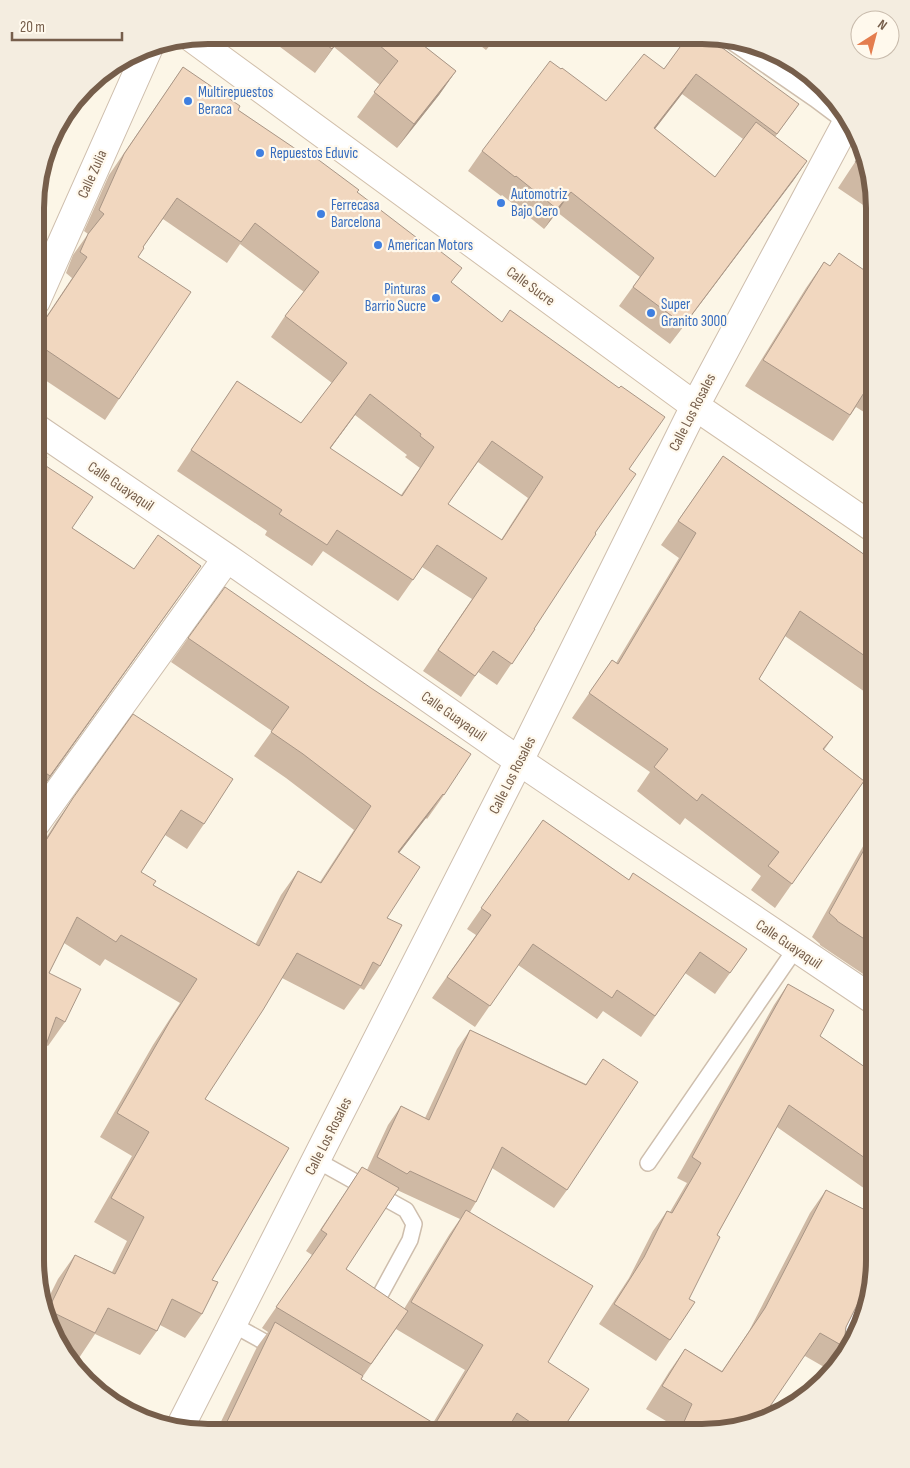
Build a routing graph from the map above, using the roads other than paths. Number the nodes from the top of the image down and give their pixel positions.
1 (201, 44) edge
2 (743, 49) edge
3 (145, 57) edge
4 (837, 116) edge
5 (845, 127) edge
6 (44, 283) edge
7 (695, 406) junction
8 (44, 433) edge
9 (866, 524) edge
10 (227, 558) junction
11 (519, 761) junction
12 (44, 812) edge
13 (796, 948) junction
14 (866, 995) edge
15 (316, 1160) junction
16 (648, 1164) dead end
17 (379, 1297) edge
18 (232, 1324) junction
19 (289, 1356) edge
20 (182, 1422) edge

1 - 7 street, Calle Sucre
2 - 4 lane
3 - 6 street, Calle Zulia
5 - 7 street, Calle Los Rosales
7 - 9 street, Calle Sucre
7 - 11 street, Calle Los Rosales
8 - 10 street, Calle Guayaquil
10 - 11 street, Calle Guayaquil
10 - 12 street
11 - 13 street, Calle Guayaquil
11 - 15 street, Calle Los Rosales
13 - 14 street, Calle Guayaquil
13 - 16 lane
15 - 17 lane
15 - 18 street, Calle Los Rosales
18 - 19 lane
18 - 20 street, Calle Los Rosales

